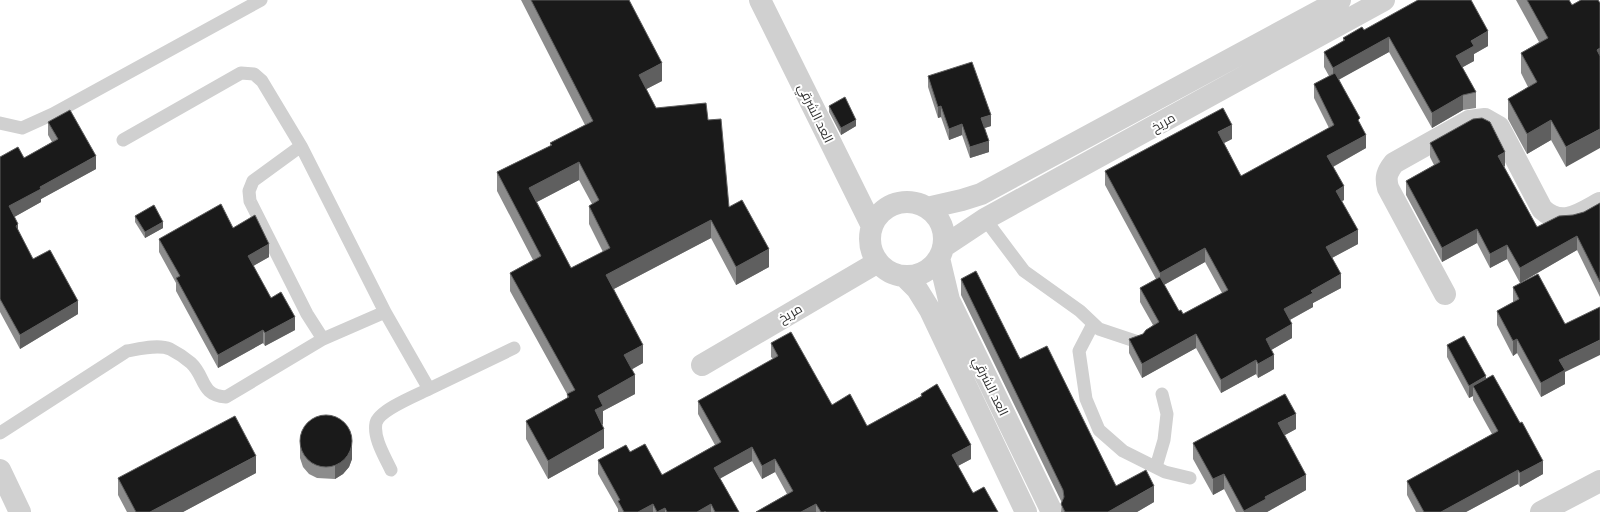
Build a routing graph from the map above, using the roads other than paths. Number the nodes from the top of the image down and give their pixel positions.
1 (261, 0) edge
2 (760, 0) edge
3 (1340, 0) edge
4 (1384, 0) edge
5 (0, 123) edge
6 (123, 140) dead end
7 (301, 146) junction
8 (1600, 203) edge
9 (927, 208) junction
10 (985, 219) junction
11 (872, 226) junction
12 (941, 252) junction
13 (878, 262) junction
14 (904, 276) junction
15 (1445, 294) dead end
16 (386, 312) junction
17 (1094, 324) junction
18 (323, 339) junction
19 (1138, 342) edge
20 (514, 348) dead end
21 (702, 365) dead end
22 (429, 389) junction
23 (1162, 394) dead end
24 (0, 434) edge
25 (1156, 468) junction
26 (0, 470) edge
27 (391, 470) dead end
28 (1190, 478) dead end
29 (1600, 481) edge
30 (20, 512) edge
31 (1026, 512) edge
32 (1052, 512) edge
33 (1541, 512) edge

1 - 5 lane
2 - 11 street, العد الشرقي
3 - 9 street, مريخ
4 - 10 street, مريخ
6 - 7 lane
7 - 16 lane
7 - 18 lane
8 - 15 street
9 - 11 street
9 - 12 street
10 - 12 street, مريخ
10 - 17 lane
11 - 13 street
12 - 14 street
12 - 32 street, العد الشرقي
13 - 14 street
13 - 21 street, مريخ
14 - 31 street, العد الشرقي
16 - 18 lane
16 - 22 lane
17 - 19 lane
17 - 25 lane
18 - 24 lane
20 - 22 lane
22 - 27 lane
23 - 25 lane
25 - 28 lane
26 - 30 street
29 - 33 street

